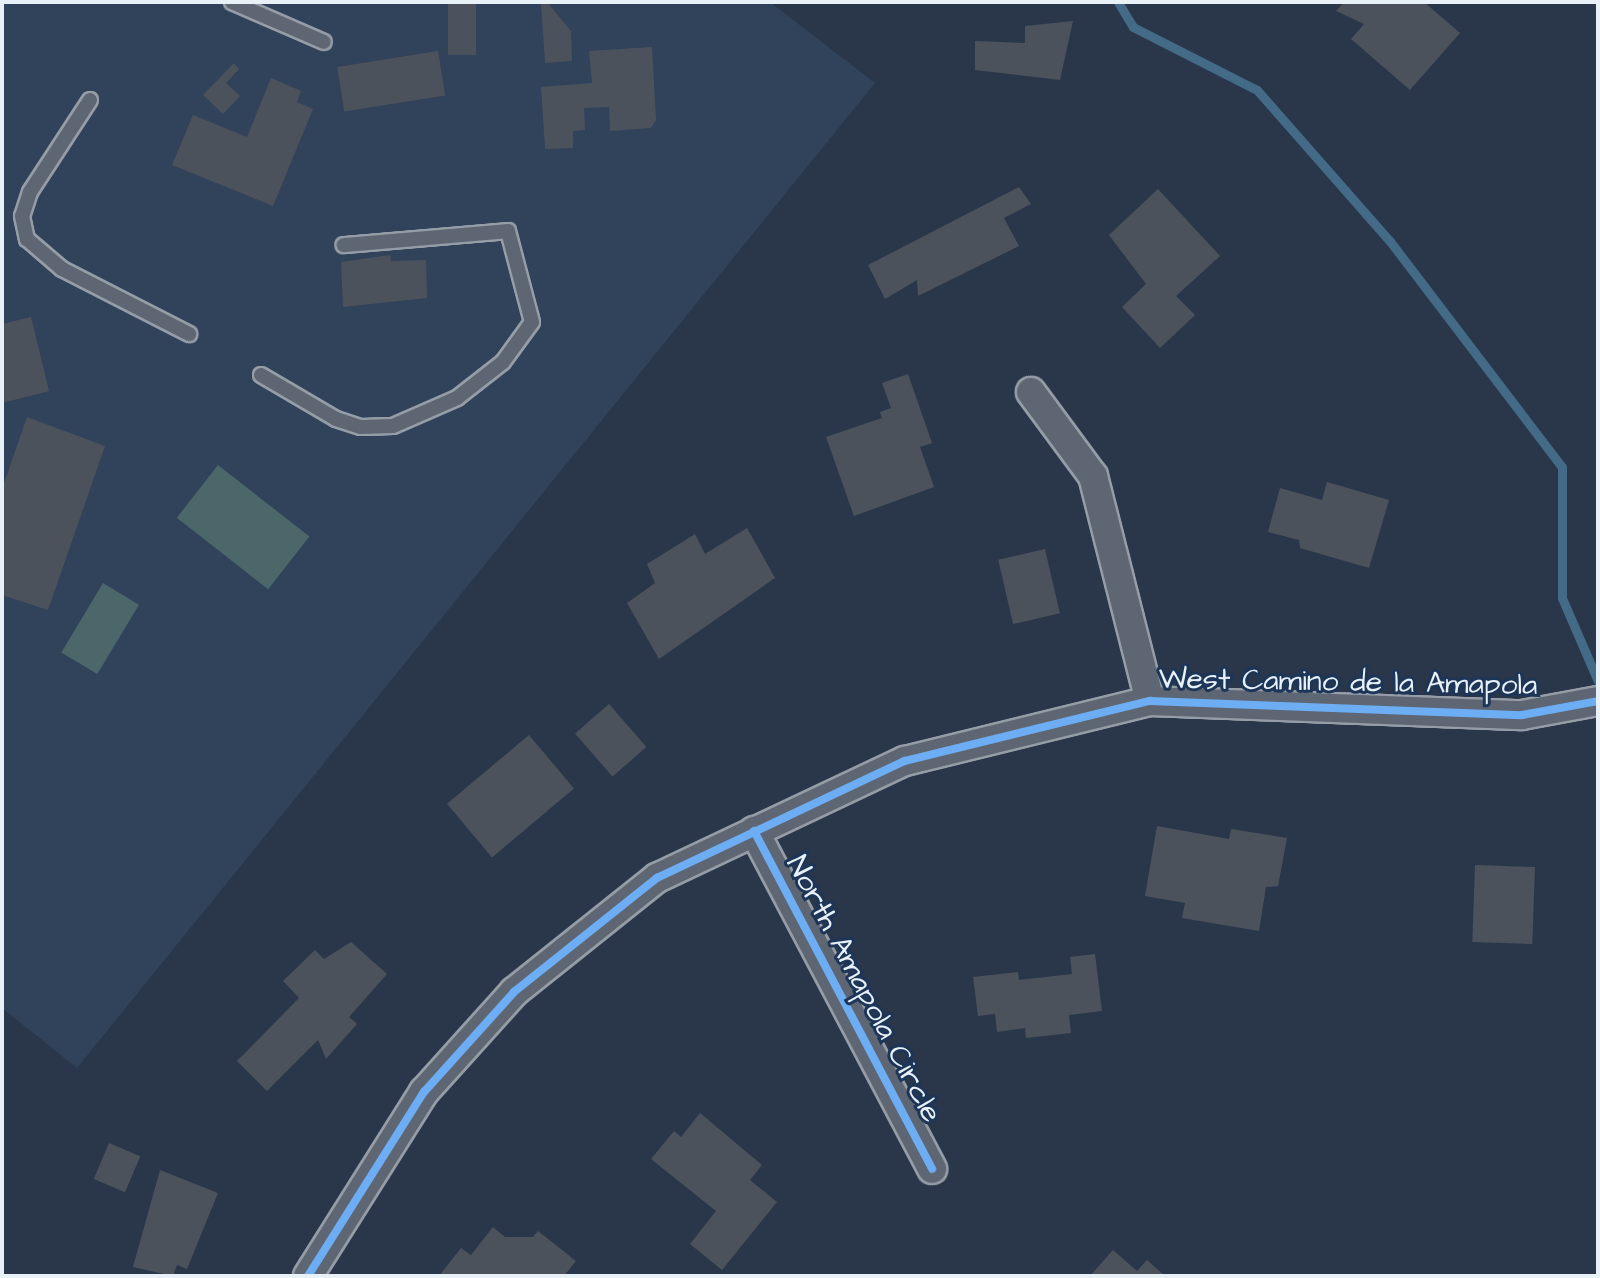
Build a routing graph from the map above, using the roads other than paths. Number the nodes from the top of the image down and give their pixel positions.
1 (232, 2) edge
2 (324, 42) dead end
3 (90, 100) dead end
4 (344, 245) dead end
5 (189, 334) dead end
6 (261, 375) dead end
7 (1031, 392) dead end
8 (1150, 701) junction
9 (1598, 701) edge
10 (754, 831) junction
11 (932, 1169) dead end
12 (308, 1276) edge

1 - 2 lane
3 - 5 lane
4 - 6 lane
7 - 8 street
8 - 9 street, West Camino de la Amapola
8 - 10 street, West Camino de la Amapola
10 - 11 street, North Amapola Circle
10 - 12 street, West Camino de la Amapola

